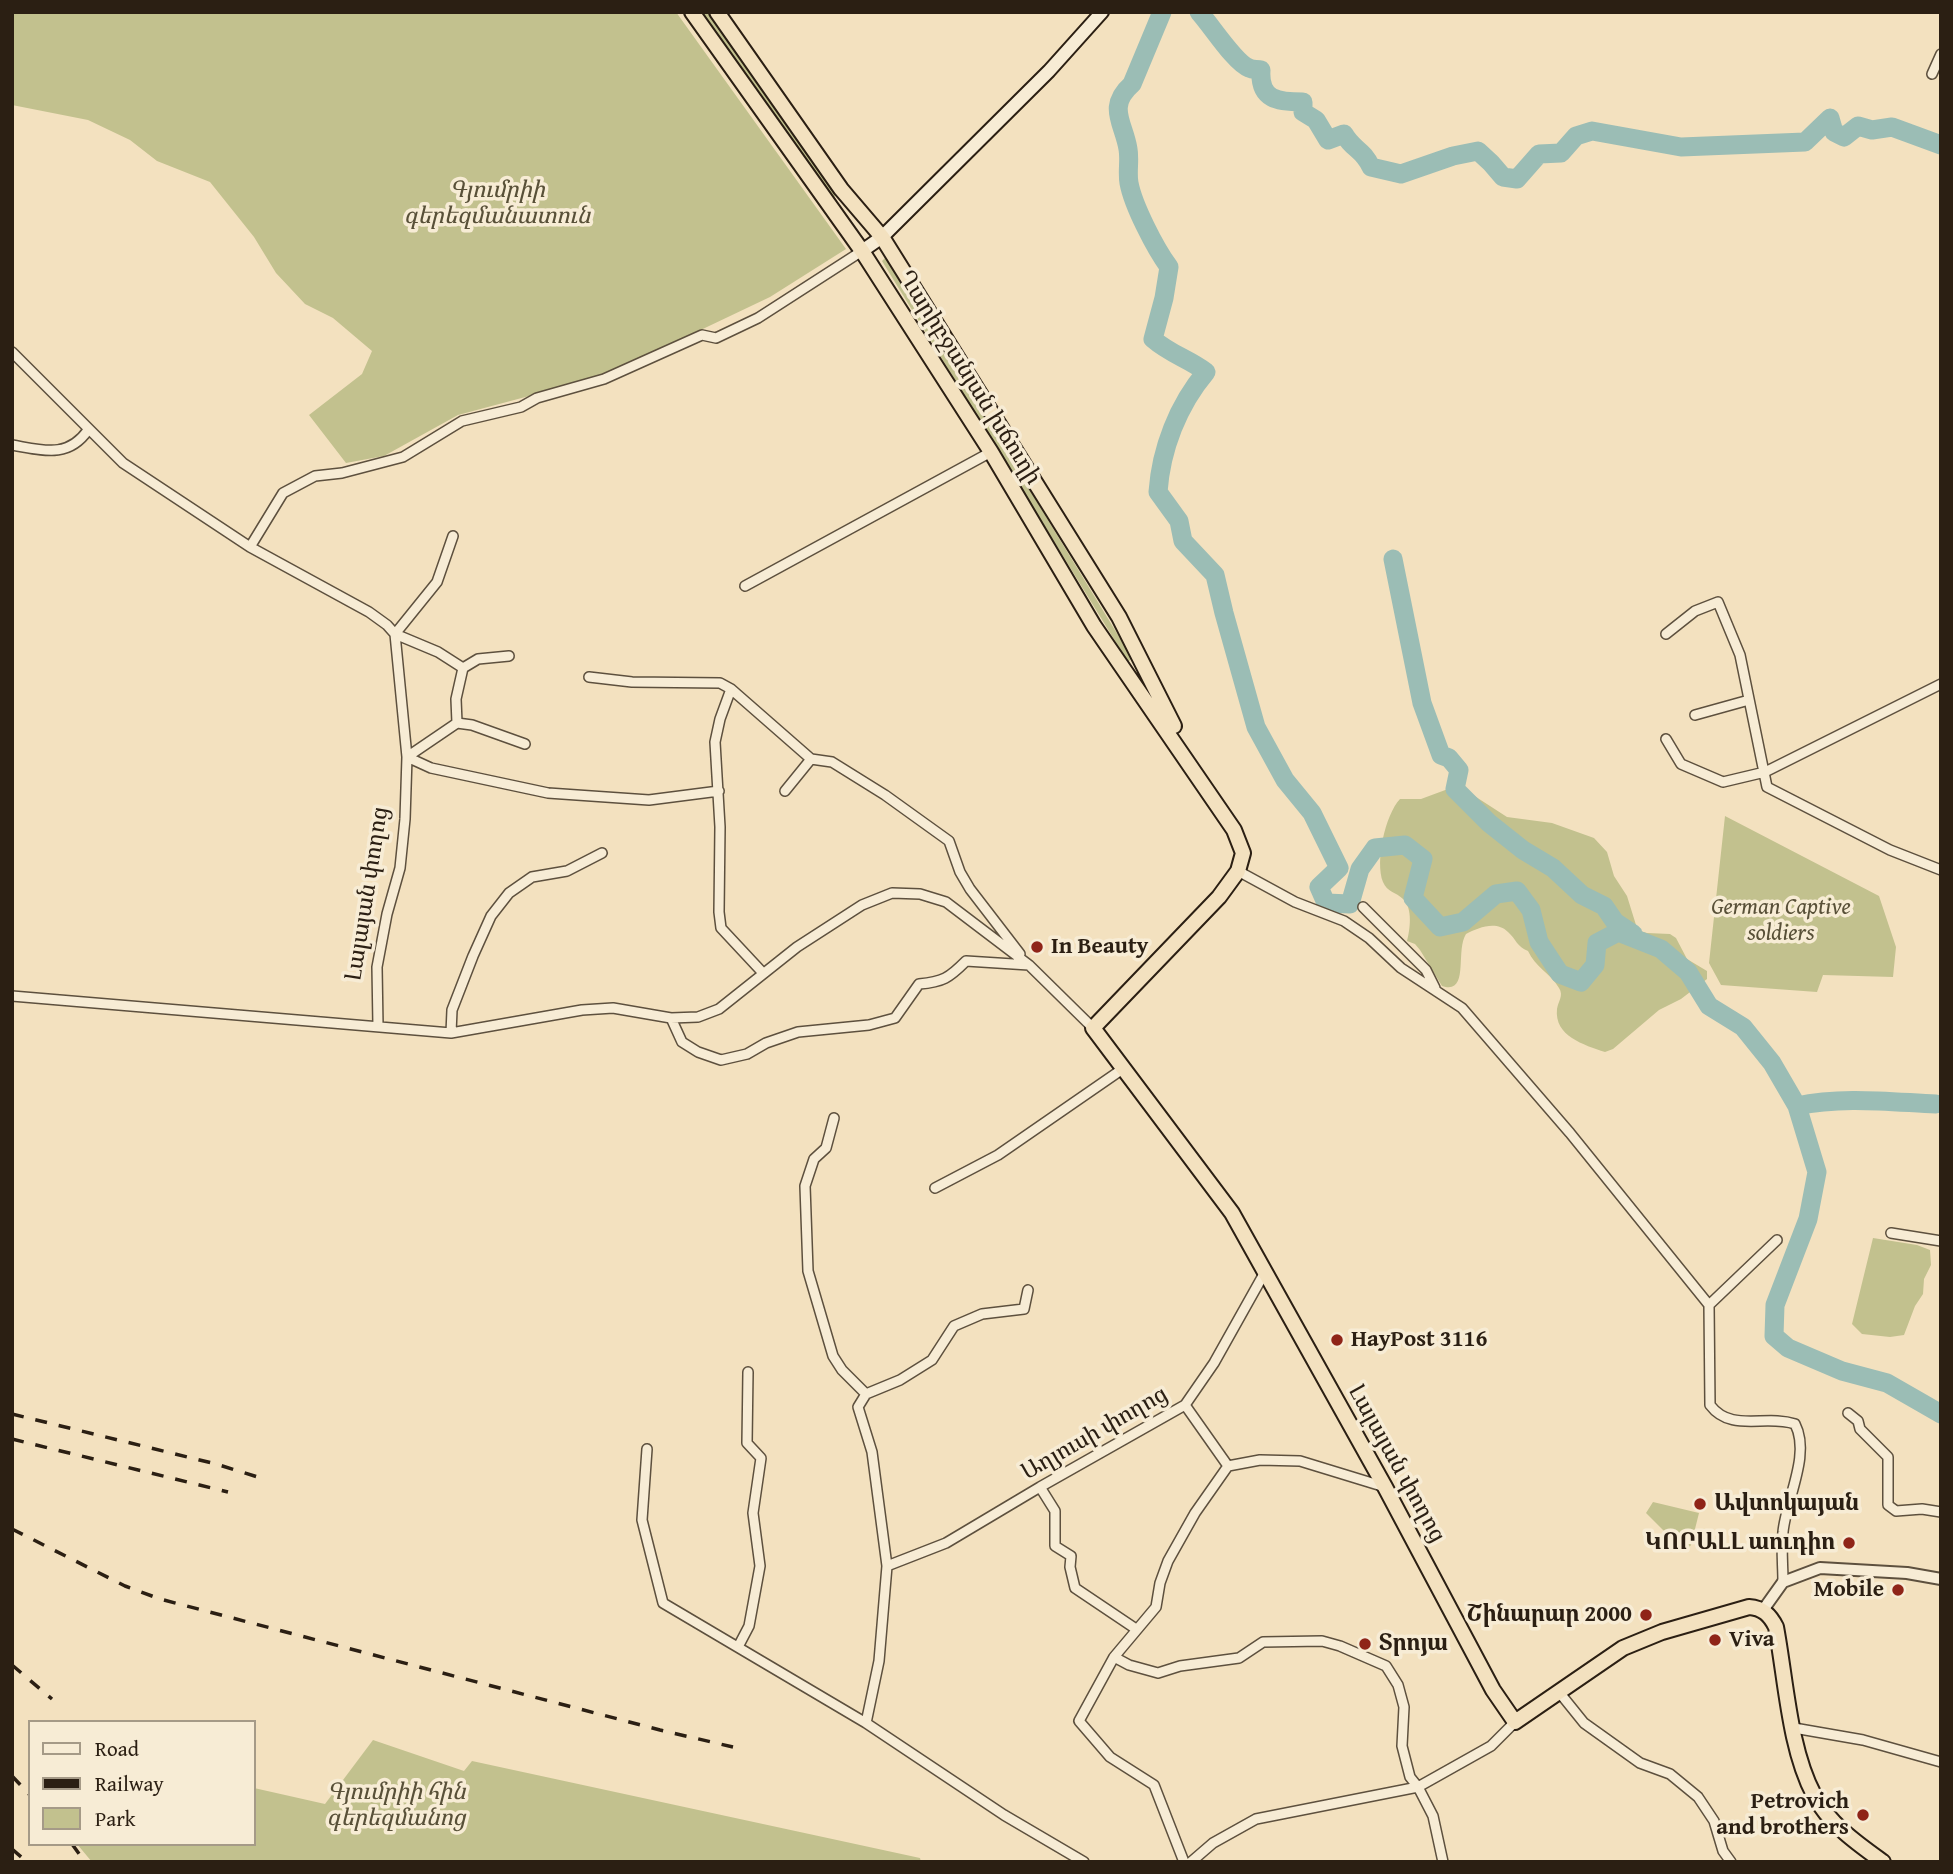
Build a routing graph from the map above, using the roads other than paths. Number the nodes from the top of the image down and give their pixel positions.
1 (692, 12) edge
2 (717, 12) edge
3 (1102, 12) edge
4 (1941, 54) edge
5 (1932, 74) dead end
6 (883, 237) junction
7 (862, 251) junction
8 (12, 352) edge
9 (88, 430) junction
10 (12, 445) edge
11 (991, 452) junction
12 (453, 536) dead end
13 (250, 547) junction
14 (745, 586) dead end
15 (395, 634) junction
16 (1665, 634) dead end
17 (509, 656) dead end
18 (463, 667) junction
19 (589, 677) dead end
20 (1941, 684) edge
21 (731, 689) junction
22 (1749, 700) junction
23 (1695, 715) dead end
24 (457, 723) junction
25 (1667, 739) dead end
26 (525, 744) dead end
27 (407, 757) junction
28 (811, 759) junction
29 (1765, 772) junction
30 (1198, 775) junction
31 (719, 791) junction
32 (785, 791) dead end
33 (602, 853) dead end
34 (1941, 870) edge
35 (1238, 872) junction
36 (1363, 907) dead end
37 (1029, 965) junction
38 (763, 973) junction
39 (1436, 989) junction
40 (12, 996) edge
41 (671, 1018) junction
42 (378, 1026) junction
43 (1093, 1028) junction
44 (451, 1033) junction
45 (1124, 1068) junction
46 (834, 1118) dead end
47 (934, 1188) dead end
48 (1891, 1233) dead end
49 (1777, 1240) dead end
50 (1941, 1241) edge
51 (1265, 1272) junction
52 (1028, 1290) dead end
53 (1709, 1305) junction
54 (748, 1372) dead end
55 (866, 1394) junction
56 (1185, 1405) junction
57 (1847, 1413) dead end
58 (647, 1449) dead end
59 (1228, 1466) junction
60 (1040, 1487) junction
61 (1385, 1487) junction
62 (1941, 1512) edge
63 (887, 1566) junction
64 (1941, 1579) edge
65 (1783, 1583) junction
66 (1763, 1610) junction
67 (1136, 1629) junction
68 (738, 1647) junction
69 (1114, 1657) junction
70 (1559, 1692) junction
71 (1515, 1722) junction
72 (866, 1723) junction
73 (1794, 1728) junction
74 (1941, 1762) edge
75 (1418, 1787) junction
76 (1084, 1862) edge
77 (1184, 1862) edge
78 (1191, 1862) edge
79 (1443, 1862) edge
80 (1731, 1862) edge
81 (1883, 1862) edge

1 - 7 highway, Ղարիբջանյան խճուղի
2 - 6 highway, Ղարիբջանյան խճուղի
3 - 6 main road
4 - 5 street
6 - 7 main road
6 - 30 highway, Ղարիբջանյան խճուղի
7 - 11 highway, Ղարիբջանյան խճուղի
7 - 13 street
8 - 9 street
9 - 10 street
9 - 13 street
11 - 14 street
11 - 30 highway, Ղարիբջանյան խճուղի
12 - 15 street
13 - 15 street
15 - 18 street
15 - 27 street, Լալայան փողոց
16 - 22 street
17 - 18 street
18 - 24 street
19 - 21 street
20 - 29 street
21 - 28 street, Լալայան փողոց
21 - 31 street
22 - 23 street
22 - 29 street
24 - 26 street
24 - 27 street
25 - 29 street
27 - 31 street
27 - 42 street, Լալայան փողոց
28 - 32 street
28 - 37 street, Լալայան փողոց
29 - 34 street
30 - 35 highway, Ղարիբջանյան խճուղի
31 - 38 street
33 - 44 street
35 - 39 street
35 - 43 highway
36 - 39 street
37 - 38 street, Լալայան փողոց
37 - 41 street
37 - 43 street, Լալայան փողոց
38 - 41 street, Լալայան փողոց
39 - 53 street
40 - 42 street
41 - 44 street, Լալայան փողոց
42 - 44 street, Լալայան փողոց
43 - 45 highway, Լալայան փողոց
45 - 47 street
45 - 51 highway, Լալայան փողոց
46 - 55 street
48 - 50 street
49 - 53 street
51 - 56 street, Աղյուսի փողոց
51 - 61 highway, Լալայան փողոց
52 - 55 street
53 - 65 street
54 - 68 street
55 - 63 street
56 - 59 street
56 - 60 street, Աղյուսի փողոց
57 - 62 street
58 - 68 street
59 - 61 street
59 - 67 street
60 - 63 street, Աղյուսի փողոց
60 - 67 street
61 - 71 highway, Լալայան փողոց
63 - 72 street
64 - 65 street
65 - 66 street
66 - 70 highway
66 - 73 highway
67 - 69 street
68 - 72 street
69 - 75 street
69 - 77 street
70 - 71 highway
70 - 80 street
71 - 75 street
72 - 76 street
73 - 74 street
73 - 81 highway
75 - 78 street
75 - 79 street

